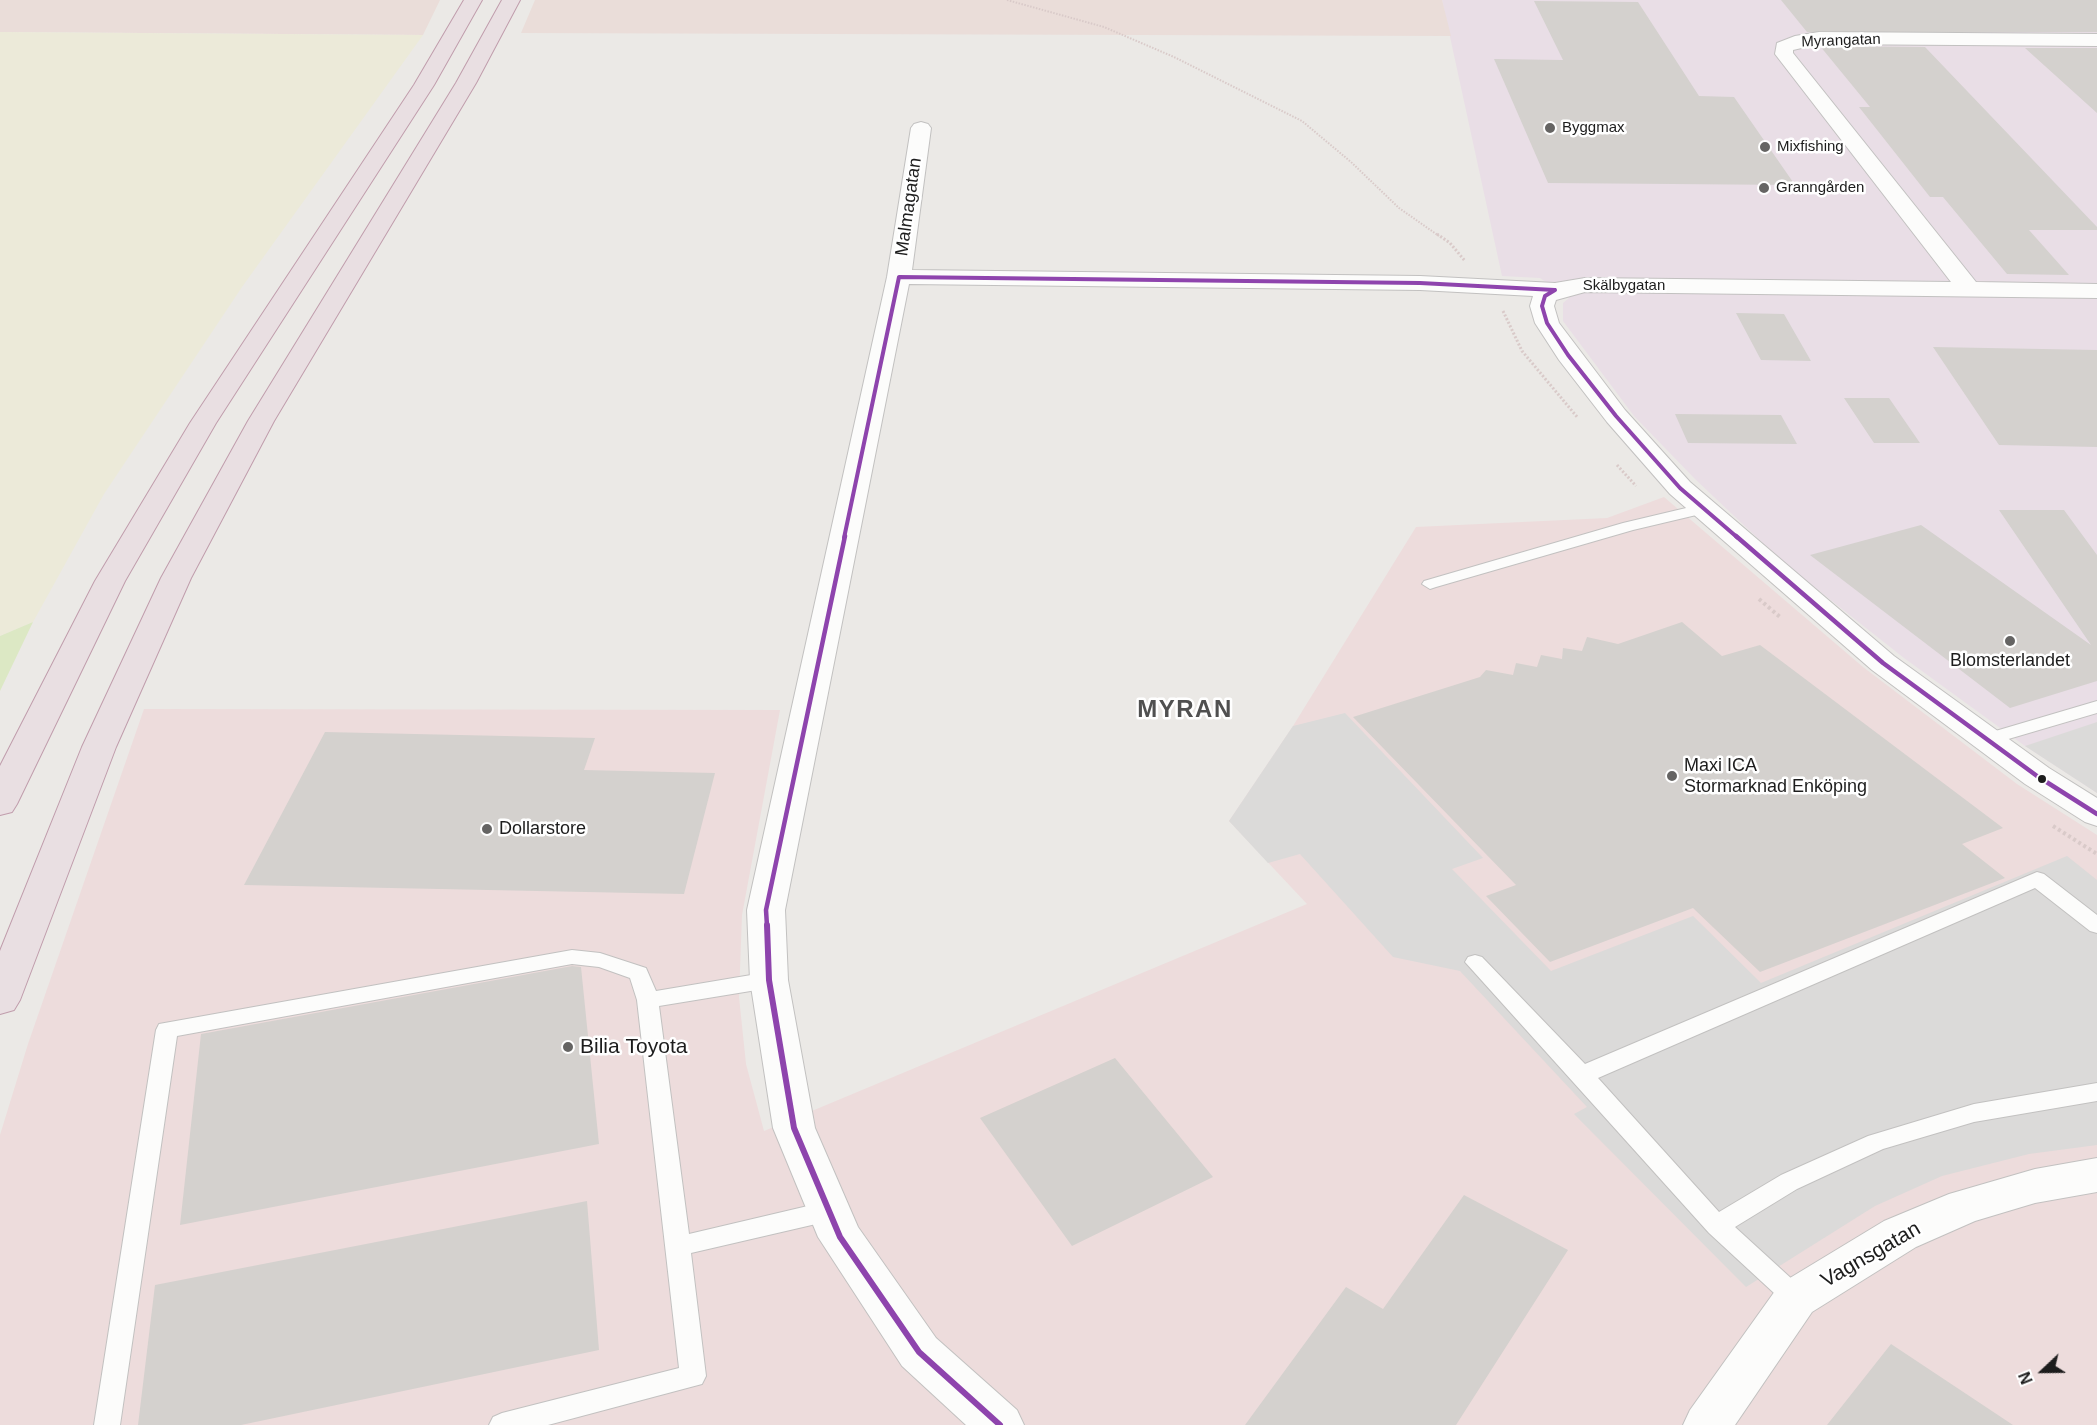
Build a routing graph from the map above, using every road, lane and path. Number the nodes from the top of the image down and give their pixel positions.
1 (473, 0) edge
2 (511, 0) edge
3 (1007, 0) edge
4 (2097, 40) edge
5 (921, 128) dead end
6 (899, 277) junction
7 (1491, 285) junction
8 (1555, 290) junction
9 (1969, 290) junction
10 (2097, 291) edge
11 (1702, 509) junction
12 (1430, 584) dead end
13 (2097, 707) edge
14 (1988, 739) junction
15 (0, 804) edge
16 (2097, 814) edge
17 (2097, 926) edge
18 (1475, 962) dead end
19 (769, 980) junction
20 (0, 1000) edge
21 (648, 1000) junction
22 (1582, 1075) junction
23 (2097, 1092) edge
24 (2091, 1180) edge
25 (829, 1211) junction
26 (1717, 1226) junction
27 (678, 1246) junction
28 (1796, 1298) junction
29 (106, 1425) edge
30 (502, 1425) edge
31 (1000, 1425) edge
32 (1707, 1425) edge

1 - 15 highway
2 - 20 highway
3 - 7 path
4 - 9 street, Myrangatan
5 - 6 street, Malmagatan
6 - 7 street, Skälbygatan
6 - 19 street, Malmagatan
7 - 8 street, Skälbygatan
8 - 9 street, Skälbygatan
8 - 11 street
9 - 10 street, Skälbygatan
11 - 12 lane
11 - 14 street
13 - 14 lane
14 - 16 street
17 - 22 lane
18 - 22 lane
19 - 21 lane
19 - 25 street, Malmagatan
21 - 27 lane
21 - 29 lane
22 - 26 lane
23 - 26 lane
24 - 28 street, Vagnsgatan
25 - 27 lane
25 - 31 street, Malmagatan
26 - 28 lane
27 - 30 lane
28 - 32 street, Vagnsgatan

